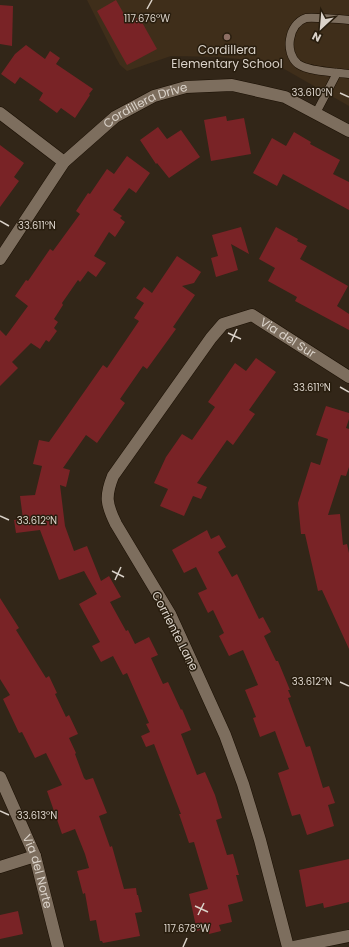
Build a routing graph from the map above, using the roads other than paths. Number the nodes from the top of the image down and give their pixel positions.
1 (349, 20) edge
2 (337, 73) junction
3 (349, 74) edge
4 (0, 113) edge
5 (316, 113) junction
6 (349, 131) edge
7 (64, 162) junction
8 (0, 259) edge
9 (223, 324) joint
10 (349, 377) edge
11 (0, 777) edge
12 (35, 856) junction
13 (0, 867) edge
14 (349, 936) edge
15 (58, 947) edge
16 (288, 947) edge
17 (294, 947) edge

1 - 2 lane
2 - 3 lane
2 - 5 lane
4 - 7 street
5 - 6 street, Cordillera Drive
5 - 7 street, Cordillera Drive
7 - 8 street, Cordillera Drive
9 - 10 street, Via del Sur
9 - 16 street, Corriente Lane
11 - 12 street, Via del Norte
12 - 13 street
12 - 15 street, Via del Norte
14 - 17 street

